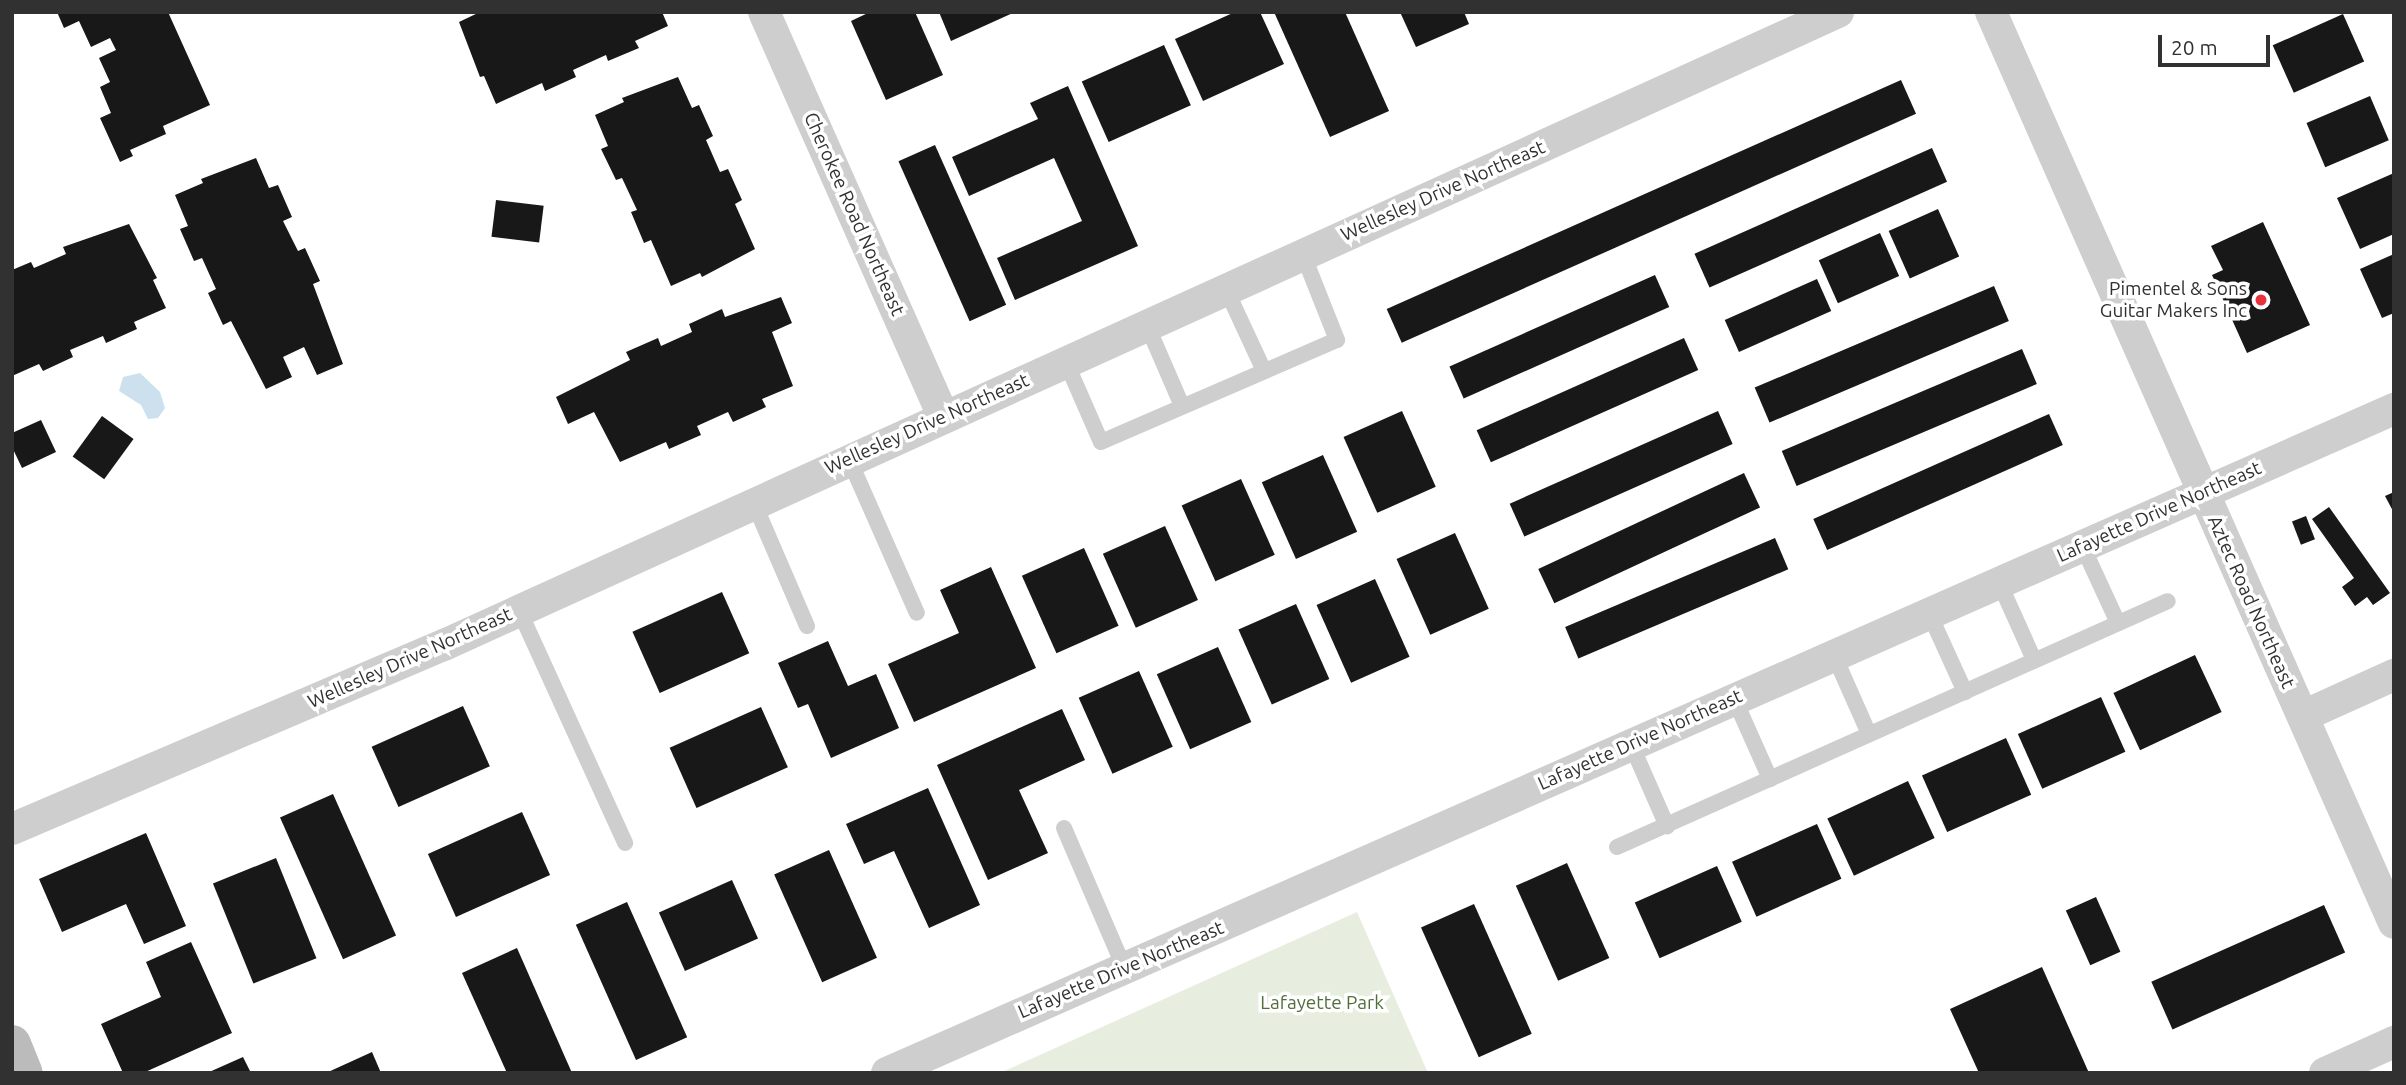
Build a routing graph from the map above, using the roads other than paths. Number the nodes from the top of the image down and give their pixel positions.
1 (764, 12) edge
2 (1838, 12) edge
3 (1991, 12) edge
4 (1303, 254) junction
5 (1226, 289) junction
6 (1147, 325) junction
7 (1066, 362) junction
8 (1264, 371) junction
9 (1182, 406) junction
10 (2394, 409) edge
11 (943, 415) junction
12 (849, 459) junction
13 (2202, 493) junction
14 (754, 503) junction
15 (2082, 545) junction
16 (1999, 582) junction
17 (2168, 601) dead end
18 (519, 610) junction
19 (918, 613) dead end
20 (1929, 613) junction
21 (2118, 623) junction
22 (807, 626) dead end
23 (1833, 655) junction
24 (2034, 660) junction
25 (2394, 675) edge
26 (1965, 692) junction
27 (1734, 698) junction
28 (2303, 716) junction
29 (1869, 734) junction
30 (1631, 744) junction
31 (1770, 779) junction
32 (1667, 826) junction
33 (1064, 828) dead end
34 (12, 830) edge
35 (625, 843) dead end
36 (1617, 847) dead end
37 (2394, 923) edge
38 (1124, 967) junction
39 (2394, 1042) edge
40 (12, 1044) edge
41 (24, 1073) edge
42 (887, 1073) edge
43 (2325, 1073) edge

1 - 11 street, Cherokee Road Northeast
2 - 4 street, Wellesley Drive Northeast
3 - 13 street, Aztec Road Northeast
4 - 5 street, Wellesley Drive Northeast
4 - 8 lane
5 - 6 street, Wellesley Drive Northeast
5 - 8 lane
6 - 7 street, Wellesley Drive Northeast
6 - 9 lane
7 - 9 lane
7 - 11 street, Wellesley Drive Northeast
8 - 9 lane
10 - 13 street, Lafayette Drive Northeast
11 - 12 street, Wellesley Drive Northeast
12 - 14 street, Wellesley Drive Northeast
12 - 19 lane
13 - 15 street, Lafayette Drive Northeast
13 - 28 street, Aztec Road Northeast
14 - 18 street, Wellesley Drive Northeast
14 - 22 lane
15 - 16 street, Lafayette Drive Northeast
15 - 21 lane
16 - 20 street, Lafayette Drive Northeast
16 - 24 lane
17 - 21 lane
18 - 34 street, Wellesley Drive Northeast
18 - 35 lane
20 - 23 street, Lafayette Drive Northeast
20 - 26 lane
21 - 24 lane
23 - 27 street, Lafayette Drive Northeast
23 - 29 lane
24 - 26 lane
25 - 28 street
26 - 29 lane
27 - 30 street, Lafayette Drive Northeast
27 - 31 lane
28 - 37 street, Aztec Road Northeast
29 - 31 lane
30 - 32 lane
30 - 38 street, Lafayette Drive Northeast
31 - 32 lane
32 - 36 lane
33 - 38 lane
38 - 42 street, Lafayette Drive Northeast
39 - 43 street
40 - 41 main road

